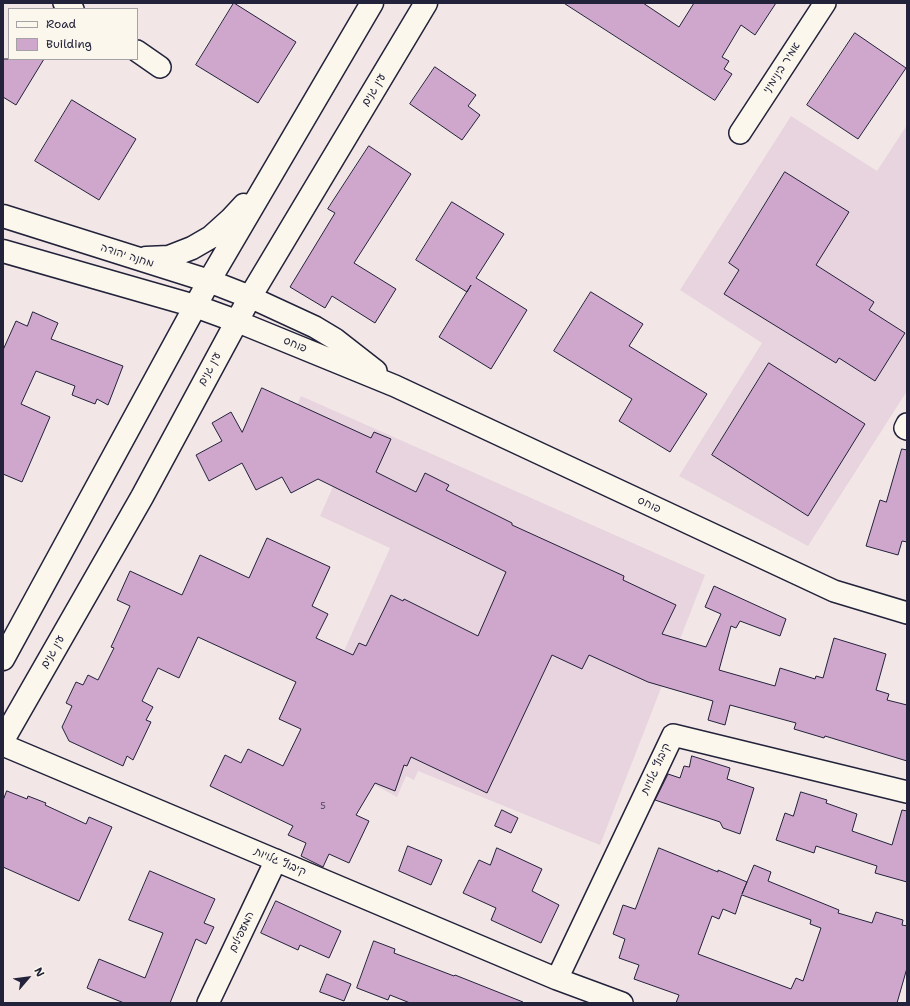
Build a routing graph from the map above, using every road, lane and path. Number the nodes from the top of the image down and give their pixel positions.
1 (372, 3) edge
2 (426, 3) edge
3 (825, 3) edge
4 (138, 52) edge
5 (160, 67) dead end
6 (740, 133) dead end
7 (267, 181) junction
8 (3, 216) edge
9 (3, 251) edge
10 (136, 259) junction
11 (208, 281) junction
12 (250, 297) junction
13 (195, 306) junction
14 (236, 321) junction
15 (395, 386) junction
16 (907, 613) edge
17 (3, 659) edge
18 (3, 740) edge
19 (3, 745) edge
20 (907, 792) edge
21 (276, 860) junction
22 (557, 979) junction
23 (208, 1003) edge
24 (622, 1003) edge

1 - 7 main road
2 - 12 main road, עין גנים
3 - 6 street, אמיר בינימיני
4 - 5 street
7 - 10 main road
7 - 11 main road
8 - 10 main road, מחנה יהודה
9 - 13 main road
10 - 11 main road, מחנה יהודה
11 - 12 main road, מחנה יהודה
11 - 13 main road
12 - 14 main road, עין גנים
12 - 15 street, פוחס
13 - 14 main road, פוחס
13 - 17 main road
14 - 15 street, פוחס
14 - 18 main road, עין גנים
15 - 16 street, פוחס
19 - 21 street, קיבוץ גלויות
20 - 22 street, קיבוץ גלויות
21 - 22 street, קיבוץ גלויות
21 - 23 street, המעפילים
22 - 24 street, קיבוץ גלויות

